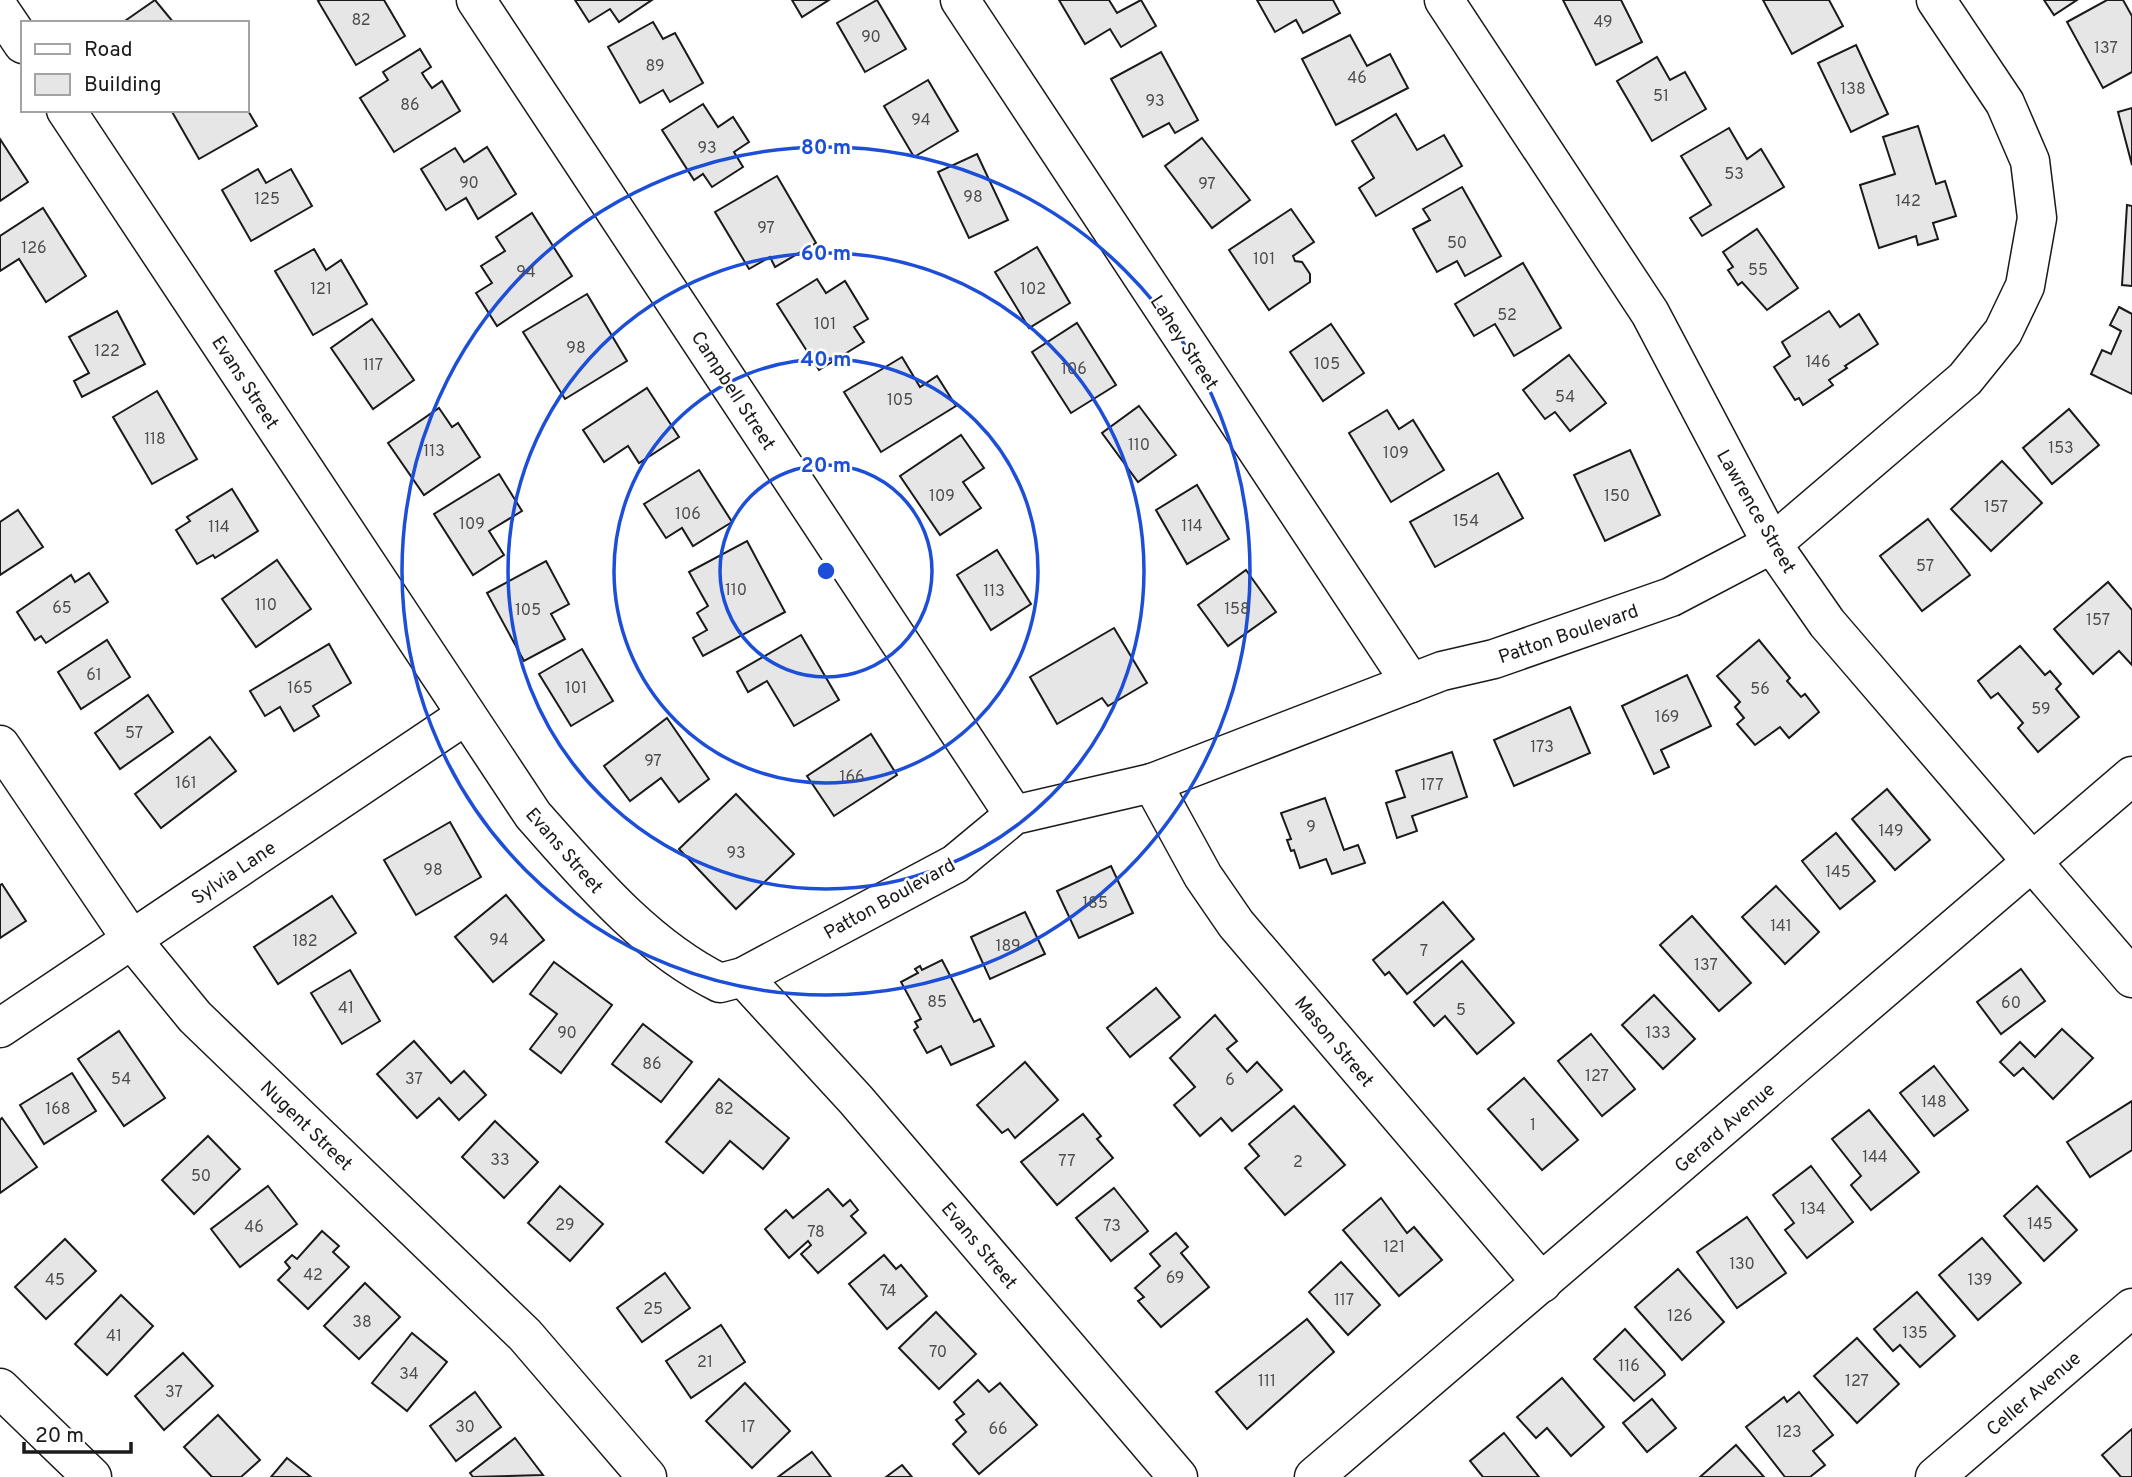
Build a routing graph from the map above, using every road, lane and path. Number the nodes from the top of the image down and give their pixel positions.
1 (477, 0) edge
2 (960, 0) edge
3 (1444, 0) edge
4 (1936, 0) edge
5 (0, 10) edge
6 (21, 41) edge
7 (67, 112) edge
8 (1772, 544) junction
9 (1411, 683) junction
10 (466, 715) junction
11 (0, 745) edge
12 (2132, 776) edge
13 (1152, 783) junction
14 (1014, 815) junction
15 (2033, 863) junction
16 (132, 940) junction
17 (743, 977) junction
18 (2132, 978) edge
19 (0, 1028) edge
20 (1542, 1283) junction
21 (2132, 1308) edge
22 (0, 1388) edge
23 (92, 1477) edge
24 (647, 1477) edge
25 (1178, 1477) edge
26 (1314, 1477) edge
27 (1935, 1477) edge

1 - 14 street, Campbell Street
2 - 9 street, Lahey Street
3 - 8 street, Lawrence Street
4 - 8 street, Patton Boulevard
5 - 6 street
7 - 10 street, Evans Street
8 - 9 street, Patton Boulevard
8 - 15 street, Lawrence Street
9 - 13 street, Patton Boulevard
10 - 16 street, Sylvia Lane
10 - 17 street, Evans Street
11 - 16 street, Nugent Street
12 - 15 street, Gerard Avenue
13 - 14 street, Patton Boulevard
13 - 20 street, Mason Street
14 - 17 street, Patton Boulevard
15 - 18 street, Lawrence Street
15 - 20 street, Gerard Avenue
16 - 19 street, Sylvia Lane
16 - 24 street, Nugent Street
17 - 25 street, Evans Street
20 - 26 street, Gerard Avenue
21 - 27 street, Celler Avenue
22 - 23 street

